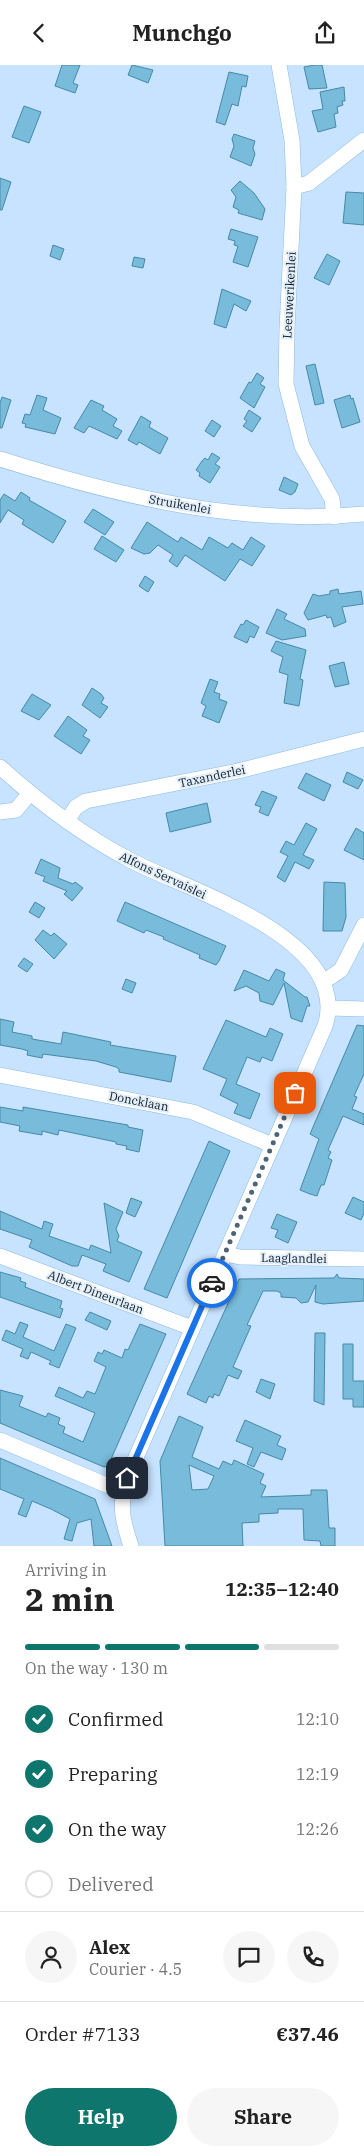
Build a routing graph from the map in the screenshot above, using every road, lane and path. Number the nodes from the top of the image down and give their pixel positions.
1 (279, 65) edge
2 (364, 140) edge
3 (294, 187) junction
4 (0, 459) edge
5 (364, 514) edge
6 (334, 517) junction
7 (364, 739) edge
8 (0, 767) edge
9 (29, 794) junction
10 (0, 813) edge
11 (67, 821) junction
12 (364, 925) edge
13 (324, 982) junction
14 (329, 1009) junction
15 (364, 1009) edge
16 (0, 1075) edge
17 (272, 1145) junction
18 (224, 1254) junction
19 (0, 1256) edge
20 (364, 1259) edge
21 (192, 1328) junction
22 (0, 1440) edge
23 (123, 1492) junction
24 (131, 1546) edge

1 - 3 street, Leeuwerikenlei
2 - 3 street
3 - 6 street, Leeuwerikenlei
4 - 6 street, Struikenlei
5 - 6 street, Struikenlei
7 - 11 street, Taxanderlei
8 - 9 street, Alfons Servaislei
9 - 10 street
9 - 11 street, Alfons Servaislei
11 - 13 street, Alfons Servaislei
12 - 13 street
13 - 14 street
14 - 15 street
14 - 17 street
16 - 17 street, Doncklaan
17 - 18 street
18 - 20 street, Laaglandlei
18 - 21 street
19 - 21 street, Albert Dineurlaan
21 - 23 street
22 - 23 street
23 - 24 street

